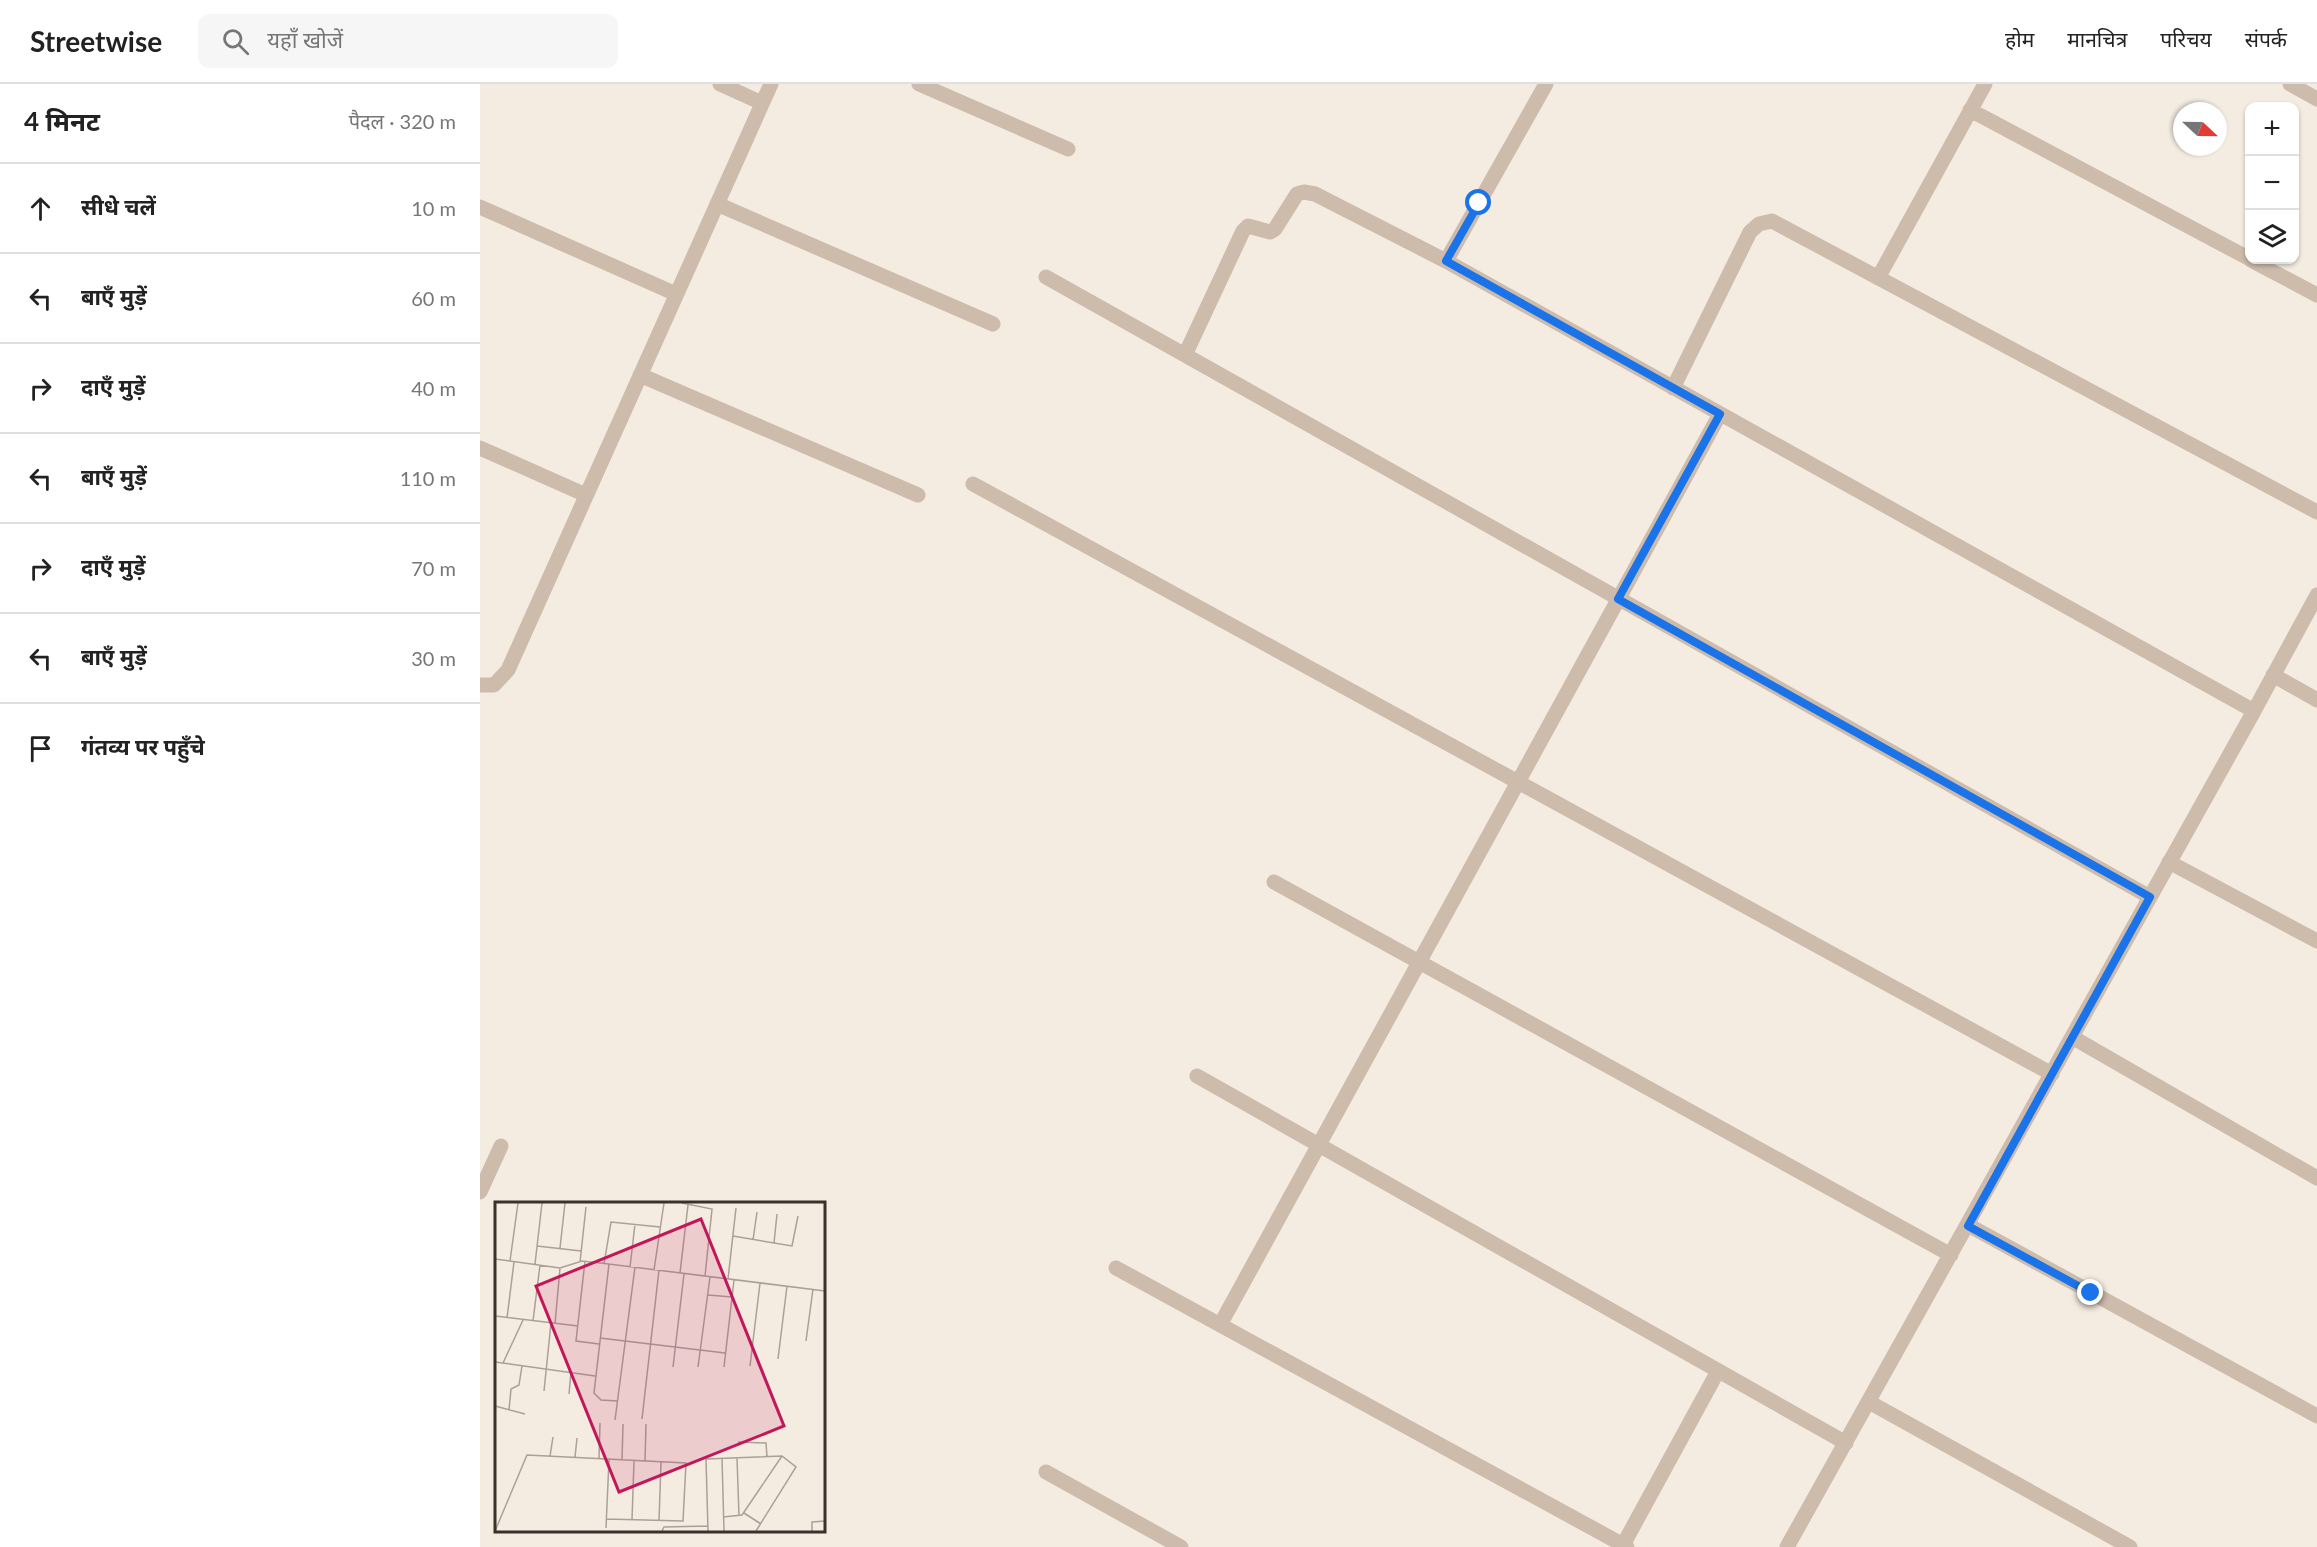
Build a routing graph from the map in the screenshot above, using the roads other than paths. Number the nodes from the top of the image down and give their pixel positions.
1 (720, 84) edge
2 (771, 84) edge
3 (919, 84) edge
4 (1545, 84) edge
5 (1985, 84) edge
6 (2290, 84) edge
7 (2317, 99) edge
8 (762, 103) junction
9 (1970, 110) junction
10 (1068, 149) dead end
11 (717, 204) junction
12 (480, 207) edge
13 (2245, 256) edge
14 (1446, 261) junction
15 (2259, 264) edge
16 (1046, 277) dead end
17 (1878, 278) junction
18 (676, 294) junction
19 (2317, 295) edge
20 (993, 324) dead end
21 (1185, 355) junction
22 (640, 375) junction
23 (1673, 388) junction
24 (1720, 414) junction
25 (480, 448) edge
26 (973, 484) dead end
27 (586, 495) junction
28 (918, 495) dead end
29 (2317, 513) edge
30 (2317, 595) edge
31 (1618, 599) junction
32 (2273, 675) junction
33 (480, 685) edge
34 (2317, 700) edge
35 (2254, 711) junction
36 (1518, 782) junction
37 (2169, 862) junction
38 (1274, 882) dead end
39 (2150, 897) junction
40 (2317, 941) edge
41 (1419, 962) junction
42 (2072, 1037) junction
43 (2052, 1074) junction
44 (1197, 1076) dead end
45 (1319, 1145) junction
46 (501, 1146) dead end
47 (2317, 1178) edge
48 (480, 1192) edge
49 (1968, 1226) junction
50 (1951, 1255) junction
51 (1116, 1268) dead end
52 (1220, 1325) junction
53 (1718, 1371) junction
54 (1869, 1402) junction
55 (2317, 1416) edge
56 (1846, 1443) junction
57 (1046, 1472) dead end
58 (1625, 1546) edge
59 (1181, 1547) edge
60 (1787, 1547) edge
61 (2130, 1547) edge

1 - 8 street
2 - 8 street
3 - 10 street
4 - 14 street
5 - 9 street
6 - 7 street
8 - 11 street
9 - 13 street
9 - 17 street
11 - 18 street
11 - 20 street
12 - 18 street
14 - 21 street
14 - 23 street
15 - 19 street
16 - 21 street
17 - 23 street
17 - 29 street
18 - 22 street
21 - 31 street
22 - 27 street
22 - 28 street
23 - 24 street
24 - 31 street
24 - 35 street
25 - 27 street
26 - 36 street
27 - 33 street
30 - 32 street
31 - 36 street
31 - 39 street
32 - 34 street
32 - 35 street
35 - 37 street
36 - 41 street
36 - 43 street
37 - 39 street
37 - 40 street
38 - 41 street
39 - 42 street
41 - 45 street
41 - 50 street
42 - 43 street
42 - 47 street
43 - 49 street
44 - 45 street
45 - 52 street
45 - 53 street
46 - 48 street
49 - 50 street
49 - 55 street
50 - 54 street
51 - 52 street
52 - 58 street
53 - 56 street
53 - 58 street
54 - 56 street
54 - 61 street
56 - 60 street
57 - 59 street

